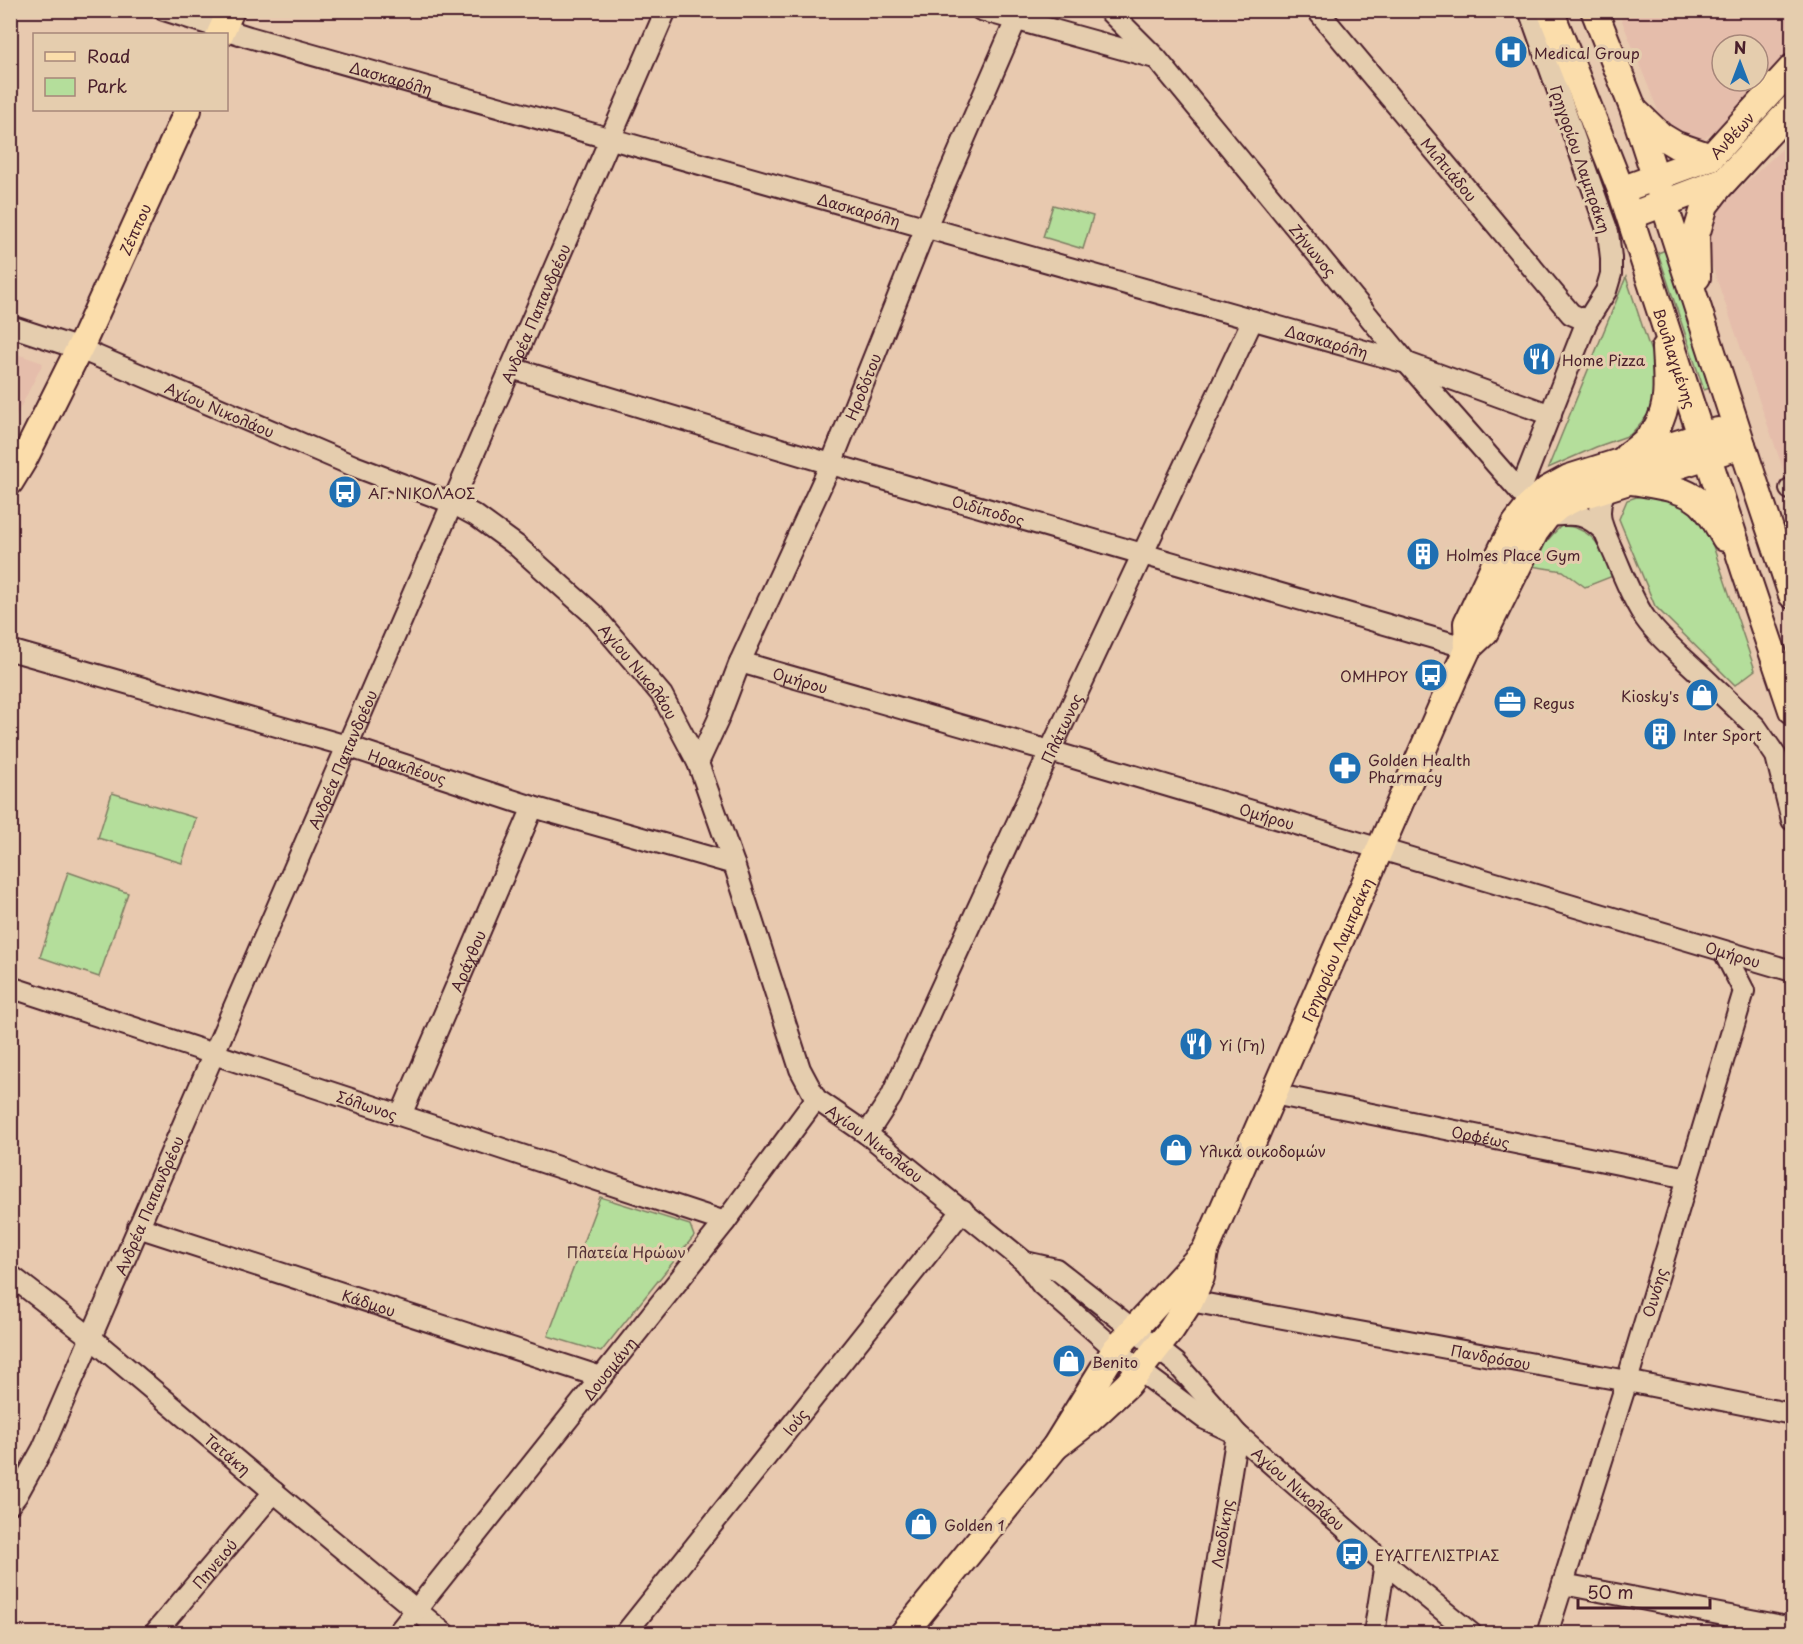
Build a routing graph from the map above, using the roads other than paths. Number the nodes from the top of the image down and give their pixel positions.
1 (164, 10) edge
2 (666, 10) edge
3 (981, 10) edge
4 (1108, 10) edge
5 (1317, 10) edge
6 (1529, 10) edge
7 (1550, 10) edge
8 (1594, 10) edge
9 (1020, 15) edge
10 (224, 25) edge
11 (1157, 59) junction
12 (1792, 68) edge
13 (1633, 108) junction
14 (1792, 108) edge
15 (188, 111) edge
16 (611, 138) junction
17 (1711, 157) junction
18 (1655, 177) junction
19 (1726, 180) junction
20 (1622, 190) junction
21 (1664, 203) junction
22 (1630, 216) junction
23 (926, 227) junction
24 (1698, 305) junction
25 (1253, 320) junction
26 (1587, 321) junction
27 (1665, 321) junction
28 (10, 326) edge
29 (80, 349) junction
30 (1407, 363) junction
31 (511, 368) junction
32 (1551, 415) junction
33 (1739, 435) junction
34 (1706, 445) junction
35 (831, 464) junction
36 (1619, 476) junction
37 (10, 482) edge
38 (452, 504) junction
39 (1532, 504) junction
40 (1604, 531) junction
41 (1143, 553) junction
42 (1745, 571) junction
43 (1792, 595) edge
44 (1468, 648) junction
45 (10, 650) edge
46 (740, 662) junction
47 (1792, 710) edge
48 (347, 746) junction
49 (1050, 751) junction
50 (1784, 753) edge
51 (698, 763) junction
52 (533, 807) junction
53 (1792, 820) edge
54 (1380, 849) junction
55 (734, 864) junction
56 (1724, 952) junction
57 (1792, 971) edge
58 (10, 987) edge
59 (213, 1053) junction
60 (1272, 1094) junction
61 (816, 1099) junction
62 (400, 1115) junction
63 (867, 1134) junction
64 (1688, 1178) junction
65 (963, 1210) junction
66 (725, 1222) junction
67 (138, 1227) junction
68 (1205, 1251) junction
69 (1025, 1262) junction
70 (10, 1275) edge
71 (1190, 1301) junction
72 (1133, 1329) junction
73 (90, 1337) junction
74 (1157, 1348) junction
75 (1115, 1350) junction
76 (1139, 1370) junction
77 (601, 1377) junction
78 (1627, 1382) junction
79 (1792, 1414) edge
80 (1237, 1434) junction
81 (1055, 1447) junction
82 (273, 1492) junction
83 (10, 1503) edge
84 (1385, 1563) junction
85 (1563, 1584) junction
86 (417, 1610) junction
87 (1792, 1628) edge
88 (154, 1634) edge
89 (398, 1634) edge
90 (445, 1634) edge
91 (625, 1634) edge
92 (903, 1634) edge
93 (1205, 1634) edge
94 (1374, 1634) edge
95 (1472, 1634) edge
96 (1547, 1634) edge

1 - 10 street, Δασκαρόλη
2 - 16 street, Ανδρέα Παπανδρέου
3 - 9 street
4 - 11 street, Ζήνωνος
5 - 26 street, Μιλτιάδου
6 - 26 street, Γρηγορίου Λαμπράκη
7 - 20 main road, Βουλιαγμένης
8 - 13 main road
9 - 11 street
9 - 23 street, Ηροδότου
10 - 16 street, Δασκαρόλη
11 - 30 street, Ζήνωνος
12 - 17 main road, Ανθέων
13 - 17 main road
13 - 18 main road
14 - 19 main road, Ανθέων
15 - 29 main road, Ζέππου
16 - 23 street, Δασκαρόλη
16 - 31 street, Ανδρέα Παπανδρέου
17 - 18 main road, Ανθέων
18 - 20 main road, Ανθέων
18 - 21 main road
19 - 21 main road, Ανθέων
19 - 24 main road
20 - 22 main road, Βουλιαγμένης
21 - 22 main road, Ανθέων
21 - 24 main road
22 - 27 main road, Βουλιαγμένης
23 - 25 street, Δασκαρόλη
23 - 35 street, Ηροδότου
24 - 33 main road
25 - 30 street, Δασκαρόλη
25 - 41 street, Πλάτωνος
26 - 32 street, Γρηγορίου Λαμπράκη
27 - 34 main road, Βουλιαγμένης
27 - 36 main road
28 - 29 street, Αγίου Νικολάου
29 - 37 main road, Ζέππου
29 - 38 street, Αγίου Νικολάου
30 - 32 street, Δασκαρόλη
30 - 39 street, Ζήνωνος
31 - 35 street, Οιδίποδος
31 - 38 street, Ανδρέα Παπανδρέου
32 - 39 street, Γρηγορίου Λαμπράκη
33 - 34 main road, Γρηγορίου Λαμπράκη
33 - 43 main road
34 - 36 main road, Γρηγορίου Λαμπράκη
34 - 42 main road, Βουλιαγμένης
35 - 41 street, Οιδίποδος
35 - 46 street, Ηροδότου
36 - 39 main road, Γρηγορίου Λαμπράκη
36 - 40 street
36 - 42 main road
38 - 48 street, Ανδρέα Παπανδρέου
38 - 51 street, Αγίου Νικολάου
39 - 40 street
39 - 44 main road, Γρηγορίου Λαμπράκη
40 - 50 street
41 - 44 street, Οιδίποδος
41 - 49 street, Πλάτωνος
42 - 47 main road, Βουλιαγμένης
44 - 54 main road, Γρηγορίου Λαμπράκη
45 - 48 street, Ηρακλέους
46 - 49 street, Ομήρου
46 - 51 street, Ηροδότου
48 - 52 street, Ηρακλέους
48 - 59 street, Ανδρέα Παπανδρέου
49 - 54 street, Ομήρου
49 - 63 street, Πλάτωνος
50 - 53 street
51 - 55 street, Αγίου Νικολάου
52 - 55 street, Ηρακλέους
52 - 62 street, Αράχθου
54 - 56 street, Ομήρου
54 - 60 main road, Γρηγορίου Λαμπράκη
55 - 61 street, Αγίου Νικολάου
56 - 57 street, Ομήρου
56 - 64 street, Οινόης
58 - 59 street, Σόλωνος
59 - 62 street, Σόλωνος
59 - 67 street, Ανδρέα Παπανδρέου
60 - 64 street, Ορφέως
60 - 68 main road, Γρηγορίου Λαμπράκη
61 - 63 street, Αγίου Νικολάου
61 - 66 street, Δουσμάνη
62 - 66 street, Σόλωνος
63 - 65 street, Αγίου Νικολάου
64 - 78 street, Οινόης
65 - 69 street, Αγίου Νικολάου
65 - 91 street, Ιούς
66 - 77 street, Δουσμάνη
67 - 73 street, Ανδρέα Παπανδρέου
67 - 77 street, Κάδμου
68 - 71 main road, Γρηγορίου Λαμπράκη
68 - 72 main road, Γρηγορίου Λαμπράκη
69 - 72 street, Αγίου Νικολάου
69 - 75 street, Αγίου Νικολάου
70 - 73 street, Τατάκη
71 - 74 main road, Γρηγορίου Λαμπράκη
71 - 78 street, Πανδρόσου
72 - 74 street, Αγίου Νικολάου
72 - 75 main road, Γρηγορίου Λαμπράκη
73 - 82 street, Τατάκη
73 - 83 street, Ανδρέα Παπανδρέου
74 - 76 main road, Γρηγορίου Λαμπράκη
74 - 80 street, Αγίου Νικολάου
75 - 76 street, Αγίου Νικολάου
75 - 81 main road, Γρηγορίου Λαμπράκη
76 - 80 street, Αγίου Νικολάου
76 - 81 main road, Γρηγορίου Λαμπράκη
77 - 86 street, Δουσμάνη
78 - 79 street, Πανδρόσου
78 - 85 street, Οινόης
80 - 84 street, Αγίου Νικολάου
80 - 93 street, Λαοδίκης
81 - 92 main road, Γρηγορίου Λαμπράκη
82 - 86 street, Τατάκη
82 - 88 street, Πηνειού
84 - 94 street
84 - 95 street, Αγίου Νικολάου
85 - 87 street
85 - 96 street, Οινόης
86 - 89 street, Δουσμάνη
86 - 90 street, Τατάκη

